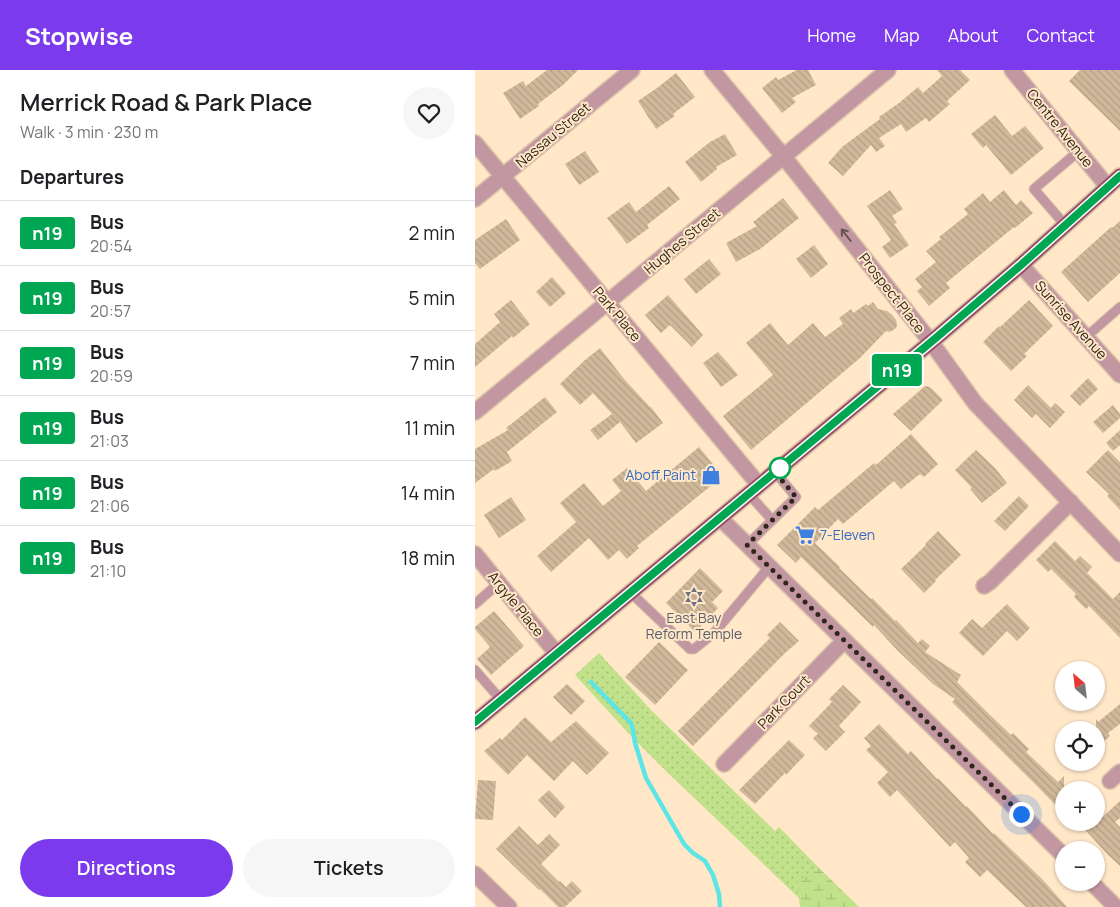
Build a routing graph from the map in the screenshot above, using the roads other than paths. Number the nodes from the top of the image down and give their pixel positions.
1 (632, 70) edge
2 (712, 70) edge
3 (888, 70) edge
4 (1012, 70) edge
5 (475, 143) edge
6 (1079, 152) junction
7 (784, 156) junction
8 (503, 176) junction
9 (1120, 176) edge
10 (1108, 187) junction
11 (475, 200) edge
12 (1065, 225) junction
13 (1021, 265) junction
14 (607, 303) junction
15 (1120, 307) edge
16 (1086, 337) junction
17 (931, 342) junction
18 (1120, 376) edge
19 (475, 412) edge
20 (775, 472) junction
21 (754, 490) junction
22 (1071, 502) junction
23 (720, 518) junction
24 (772, 520) junction
25 (747, 545) junction
26 (475, 554) edge
27 (1120, 554) edge
28 (769, 567) junction
29 (499, 584) junction
30 (984, 586) dead end
31 (630, 592) junction
32 (475, 604) edge
33 (844, 641) junction
34 (557, 654) junction
35 (475, 670) edge
36 (501, 700) junction
37 (475, 722) edge
38 (724, 764) dead end
39 (1055, 847) edge
40 (475, 874) edge
41 (1100, 891) edge
42 (509, 907) edge
43 (1116, 907) edge

1 - 8 street, Nassau Street
2 - 7 street, Prospect Place
3 - 7 street, Hughes Street
4 - 6 street, Centre Avenue
5 - 8 street, Park Place
6 - 10 street, Centre Avenue
6 - 12 lane
7 - 14 street, Hughes Street
17 -> 7 street, Prospect Place
8 - 11 street, Nassau Street
8 - 14 street, Park Place
9 - 10 main road
10 - 12 main road
12 - 13 main road
13 - 16 street, Sunrise Avenue
13 - 17 main road
14 - 19 street, Hughes Street
14 - 21 street, Park Place
15 - 16 lane
16 - 18 street, Sunrise Avenue
17 - 20 main road
17 - 22 street, Prospect Place
20 - 21 main road
20 - 24 lane
21 - 23 main road
21 - 24 lane
22 - 27 street, Prospect Place
22 - 30 street
23 - 25 street
23 - 31 main road
24 - 25 lane
25 - 28 street
26 - 29 street, Argyle Place
28 - 31 lane
28 - 33 street
29 - 32 lane
29 - 34 street, Argyle Place
31 - 34 main road
33 - 38 street, Park Court
33 - 39 street
34 - 36 main road
35 - 36 lane
36 - 37 main road
40 - 42 street
41 - 43 street

